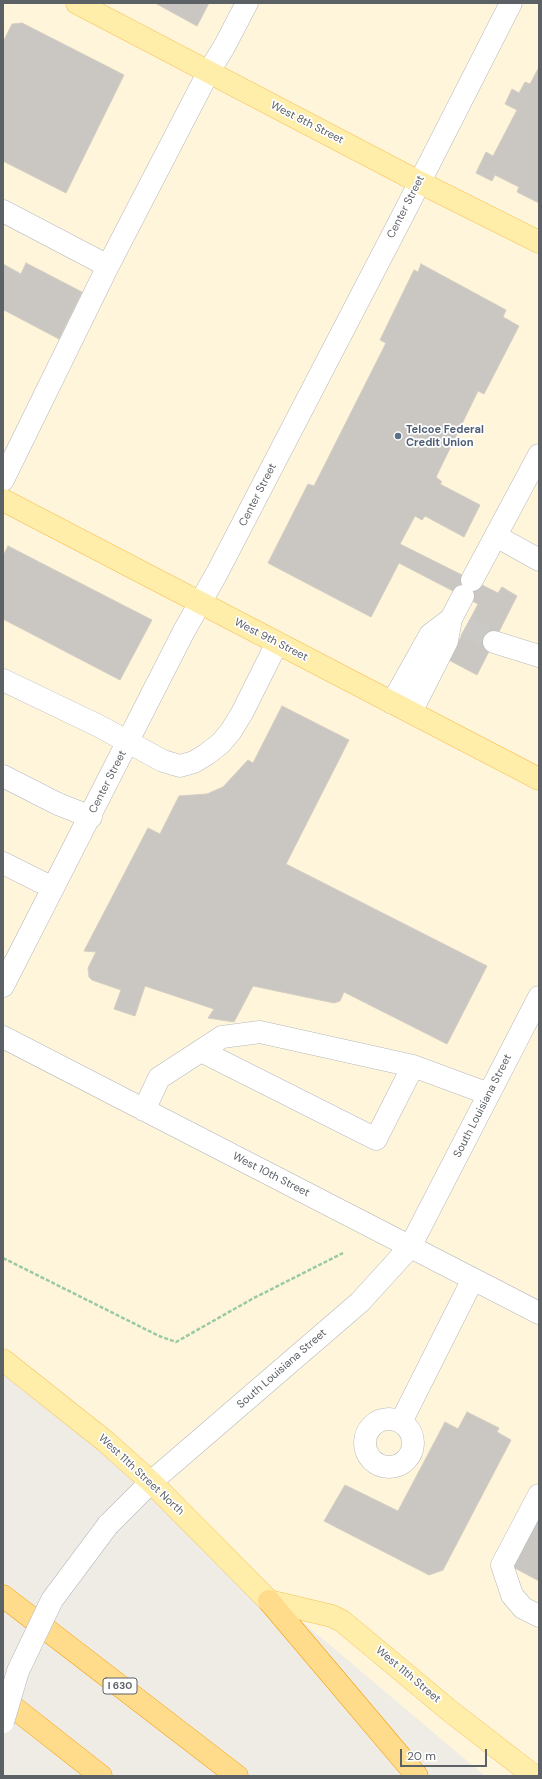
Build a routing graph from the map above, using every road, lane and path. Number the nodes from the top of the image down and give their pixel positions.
1 (77, 3) edge
2 (247, 3) edge
3 (511, 3) edge
4 (208, 73) junction
5 (419, 182) junction
6 (3, 210) edge
7 (539, 242) edge
8 (108, 266) junction
9 (539, 455) edge
10 (3, 480) edge
11 (3, 500) edge
12 (496, 536) junction
13 (539, 560) edge
14 (200, 603) junction
15 (494, 642) tunnel mouth
16 (277, 643) junction
17 (539, 656) edge
18 (3, 680) edge
19 (401, 707) junction
20 (128, 743) junction
21 (3, 776) edge
22 (539, 779) edge
23 (90, 817) junction
24 (3, 863) edge
25 (53, 888) junction
26 (11, 948) edge
27 (3, 986) edge
28 (539, 997) edge
29 (3, 1037) edge
30 (201, 1052) junction
31 (413, 1066) junction
32 (489, 1094) junction
33 (144, 1110) junction
34 (410, 1247) junction
35 (343, 1253) dead end
36 (3, 1258) edge
37 (473, 1280) junction
38 (539, 1313) edge
39 (3, 1360) edge
40 (401, 1422) dead end
41 (152, 1482) junction
42 (539, 1495) edge
43 (3, 1596) edge
44 (269, 1601) junction
45 (539, 1616) edge
46 (3, 1699) edge
47 (3, 1722) edge
48 (101, 1776) edge
49 (237, 1776) edge
50 (417, 1776) edge
51 (534, 1776) edge

1 - 4 main road, West 8th Street
2 - 4 street
3 - 5 street, Center Street
4 - 5 main road, West 8th Street
4 - 8 street
5 - 7 main road, West 8th Street
5 - 14 street, Center Street
6 - 8 street
8 - 10 street
9 - 12 street
11 - 14 main road, West 9th Street
12 - 13 street
12 - 19 street
14 - 16 main road, West 9th Street
14 - 20 street, Center Street
15 - 17 street
16 - 19 main road, West 9th Street
16 - 20 street
18 - 20 street
19 - 22 main road, West 9th Street
20 - 23 street, Center Street
21 - 23 street
23 - 25 street, Center Street
24 - 25 street
25 - 26 street, Center Street
26 - 27 street, Center Street
28 - 32 street, South Louisiana Street
29 - 33 street, West 10th Street
30 - 31 street
30 - 31 street
30 - 33 street
31 - 32 street
32 - 34 street, South Louisiana Street
33 - 34 street, West 10th Street
34 - 37 street, West 10th Street
34 - 41 street, South Louisiana Street
35 - 36 path
37 - 38 street, West 10th Street
37 - 40 street
39 - 41 main road, West 11th Street North
41 - 44 main road, West 11th Street North
41 - 47 street, South Louisiana Street, bridge
42 - 45 street
43 - 49 highway, I 630
44 - 50 highway
44 - 51 main road, West 11th Street
46 - 48 highway

